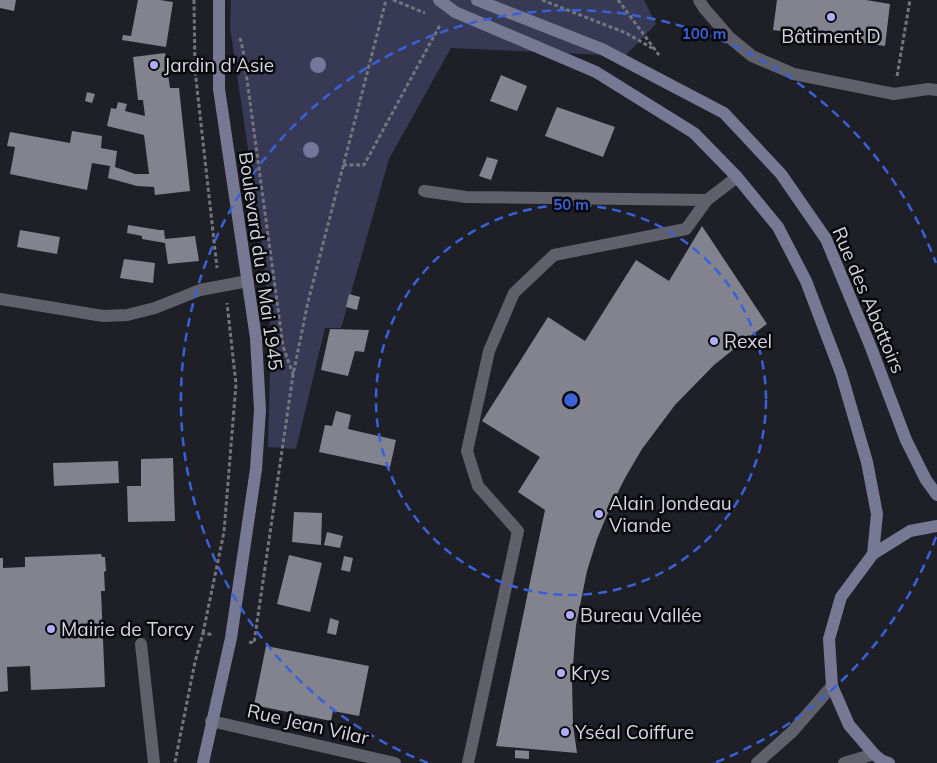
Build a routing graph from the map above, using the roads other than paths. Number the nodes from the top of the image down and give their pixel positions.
1 (219, 0) edge
2 (440, 0) edge
3 (478, 0) edge
4 (699, 0) edge
5 (937, 90) edge
6 (737, 177) junction
7 (424, 191) dead end
8 (707, 200) junction
9 (248, 281) junction
10 (0, 299) edge
11 (937, 495) edge
12 (937, 526) edge
13 (872, 554) junction
14 (141, 644) dead end
15 (832, 686) junction
16 (211, 721) junction
17 (874, 754) junction
18 (381, 761) edge
19 (154, 763) edge
20 (203, 763) edge
21 (396, 763) edge
22 (468, 763) edge
23 (757, 763) edge
24 (844, 763) edge
25 (889, 763) edge

1 - 9 main road, Boulevard du 8 Mai 1945
2 - 6 main road
3 - 11 main road, Rue des Abattoirs
4 - 5 street
6 - 8 street
6 - 13 main road
7 - 8 street
8 - 22 street
9 - 10 street
9 - 16 main road, Boulevard du 8 Mai 1945
12 - 13 main road
13 - 15 main road
14 - 19 street
15 - 17 main road
15 - 23 street
16 - 18 street, Rue Jean Vilar
16 - 20 main road, Boulevard du 8 Mai 1945
17 - 24 street
17 - 25 main road
18 - 21 street, Rue Jean Vilar

